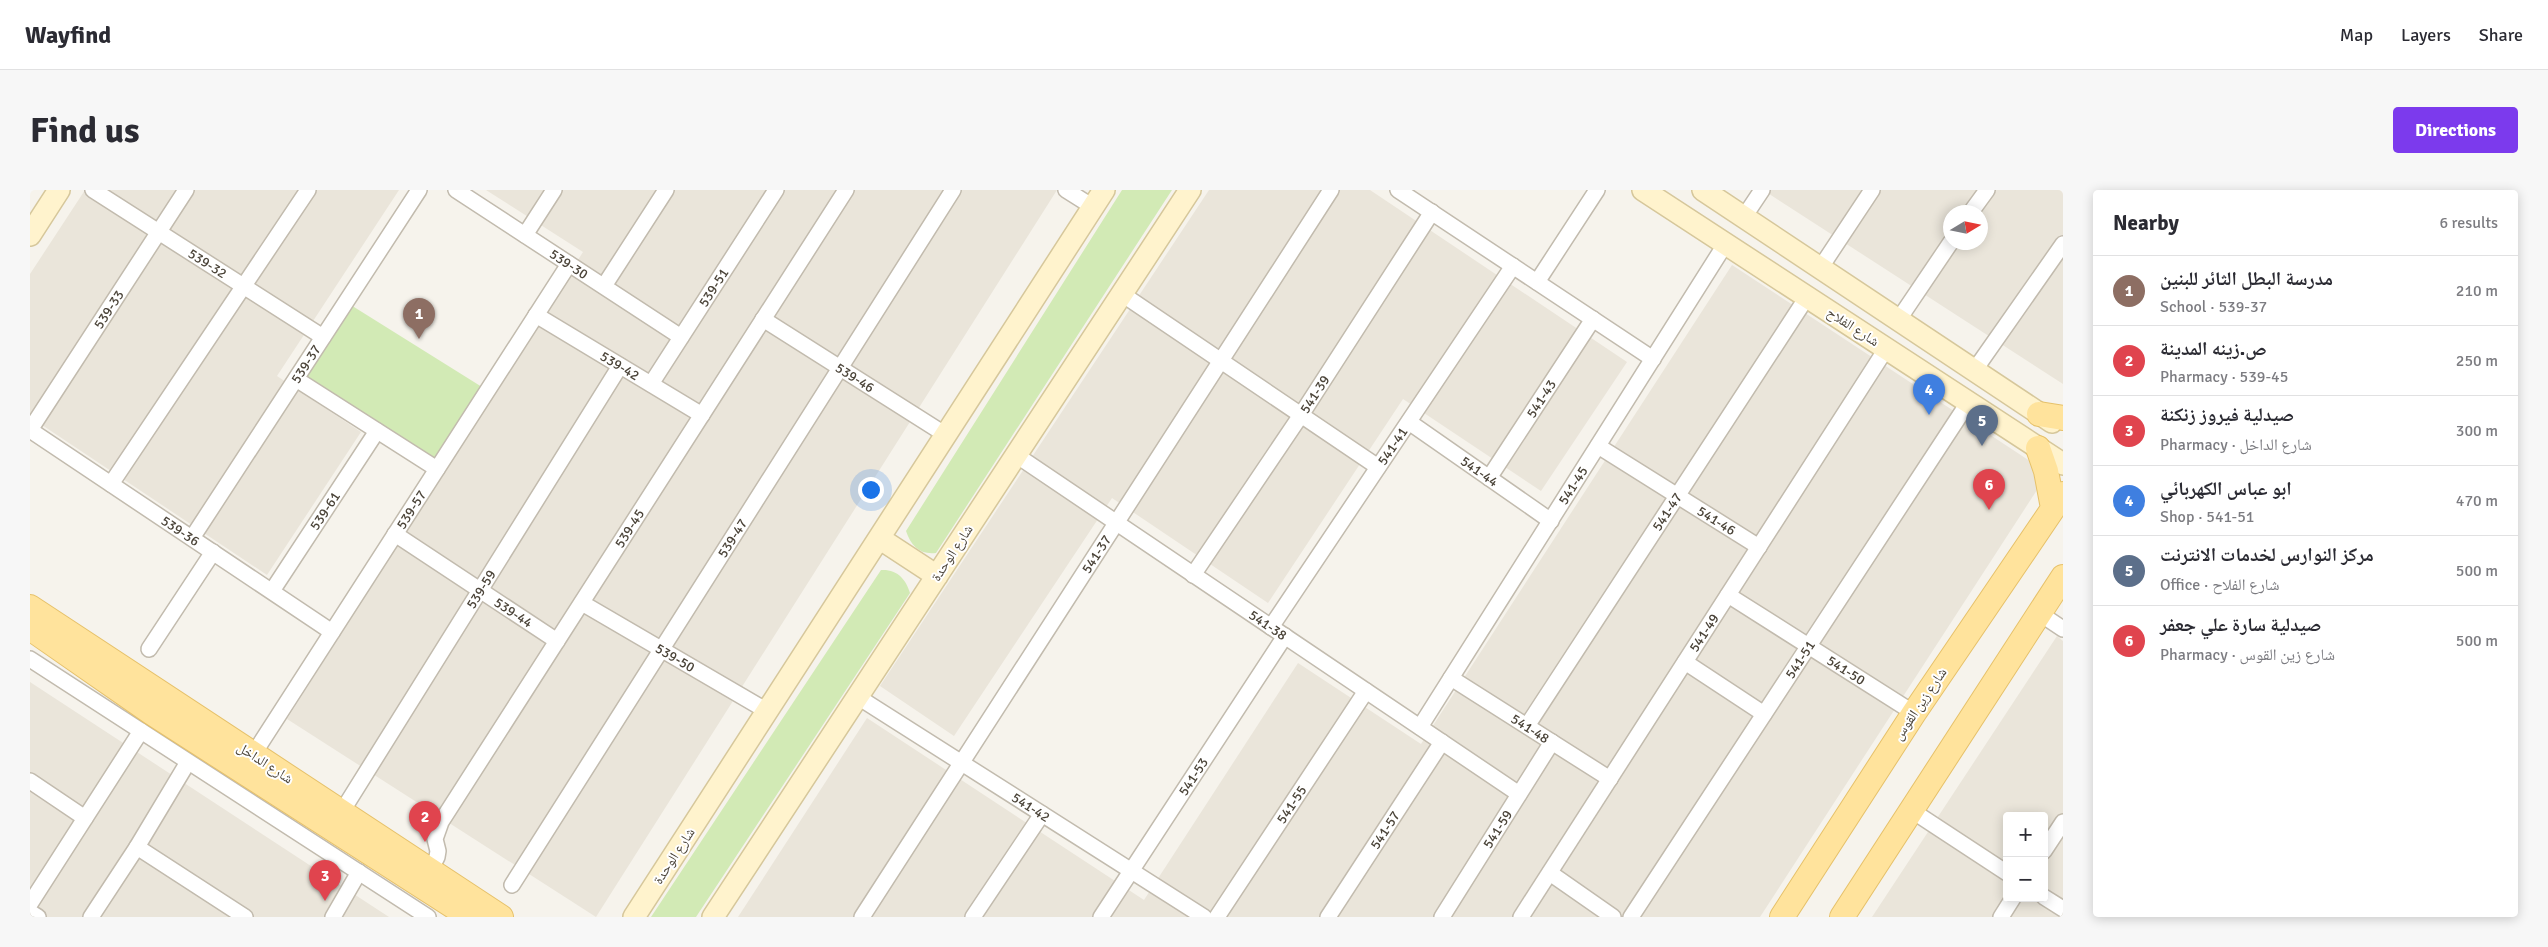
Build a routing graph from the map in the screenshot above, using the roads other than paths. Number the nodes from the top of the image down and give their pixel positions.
1 (59, 190) edge
2 (93, 190) edge
3 (186, 190) edge
4 (308, 190) edge
5 (419, 190) edge
6 (456, 190) edge
7 (554, 190) edge
8 (666, 190) edge
9 (776, 190) edge
10 (846, 190) edge
11 (953, 190) edge
12 (1066, 190) edge
13 (1190, 190) edge
14 (1331, 190) edge
15 (1398, 190) edge
16 (1597, 190) edge
17 (1643, 190) edge
18 (1702, 190) edge
19 (1762, 190) edge
20 (1872, 190) edge
21 (1987, 190) edge
22 (1099, 198) edge
23 (1977, 205) edge
24 (1432, 212) junction
25 (1744, 217) junction
26 (159, 232) junction
27 (30, 235) edge
28 (525, 235) junction
29 (1726, 244) junction
30 (2063, 244) edge
31 (1946, 250) edge
32 (569, 264) junction
33 (1513, 266) junction
34 (1821, 267) junction
35 (1538, 282) junction
36 (244, 286) junction
37 (604, 286) junction
38 (1122, 294) junction
39 (1807, 297) junction
40 (536, 315) junction
41 (763, 319) junction
42 (1593, 319) junction
43 (1900, 319) junction
44 (323, 337) junction
45 (681, 337) junction
46 (1886, 349) junction
47 (1653, 359) junction
48 (1221, 361) junction
49 (620, 366) junction
50 (840, 368) junction
51 (1974, 370) junction
52 (296, 378) junction
53 (651, 384) junction
54 (1968, 403) junction
55 (2039, 414) junction
56 (702, 415) junction
57 (1302, 415) junction
58 (2063, 418) edge
59 (1409, 422) junction
60 (2063, 429) edge
61 (30, 430) edge
62 (377, 430) junction
63 (946, 435) junction
64 (1598, 446) junction
65 (2038, 448) junction
66 (1016, 456) junction
67 (2063, 464) edge
68 (1378, 467) junction
69 (437, 469) junction
70 (1489, 478) junction
71 (110, 484) junction
72 (1678, 496) junction
73 (2058, 501) edge
74 (1550, 521) junction
75 (1116, 523) junction
76 (395, 534) junction
77 (192, 538) junction
78 (879, 538) junction
79 (1759, 547) junction
80 (213, 552) junction
81 (1193, 575) junction
82 (937, 576) junction
83 (2063, 576) edge
84 (480, 590) junction
85 (272, 591) junction
86 (1728, 595) junction
87 (582, 602) junction
88 (30, 607) edge
89 (2039, 613) junction
90 (1271, 627) junction
91 (30, 628) edge
92 (2063, 629) edge
93 (332, 632) junction
94 (1285, 636) junction
95 (557, 641) junction
96 (1808, 646) junction
97 (149, 649) dead end
98 (662, 649) junction
99 (30, 660) edge
100 (1685, 662) junction
101 (1451, 678) junction
102 (1366, 691) junction
103 (858, 697) junction
104 (767, 711) junction
105 (1914, 713) junction
106 (1764, 714) junction
107 (1528, 726) junction
108 (1420, 727) junction
109 (141, 731) junction
110 (1442, 742) junction
111 (1552, 742) junction
112 (253, 755) junction
113 (188, 762) junction
114 (962, 763) junction
115 (1610, 779) junction
116 (30, 782) edge
117 (1520, 794) junction
118 (1911, 810) junction
119 (341, 813) junction
120 (1042, 814) junction
121 (85, 818) junction
122 (2060, 832) edge
123 (2048, 846) edge
124 (137, 847) junction
125 (2003, 870) edge
126 (1131, 871) junction
127 (359, 872) junction
128 (1550, 873) junction
129 (512, 885) dead end
130 (418, 886) junction
131 (2048, 900) edge
132 (2010, 902) edge
133 (30, 904) edge
134 (2063, 909) edge
135 (30, 912) edge
136 (38, 917) edge
137 (91, 917) edge
138 (244, 917) edge
139 (333, 917) edge
140 (428, 917) edge
141 (470, 917) edge
142 (501, 917) edge
143 (634, 917) edge
144 (714, 917) edge
145 (862, 917) edge
146 (973, 917) edge
147 (1101, 917) edge
148 (1204, 917) edge
149 (1217, 917) edge
150 (1328, 917) edge
151 (1442, 917) edge
152 (1521, 917) edge
153 (1613, 917) edge
154 (1631, 917) edge
155 (1782, 917) edge
156 (1842, 917) edge
157 (2000, 917) edge

1 - 27 street
2 - 26 street, 539-32
3 - 26 street, 539-33
4 - 36 street
5 - 44 street, 539-37
6 - 28 street, 539-30
7 - 28 street
8 - 37 street
9 - 45 street, 539-51
10 - 41 street, 539-45
11 - 50 street, 539-47
12 - 22 street
13 - 38 street, شارع الوحدة
14 - 48 street, 541-37
15 - 24 street
16 - 35 street
17 - 29 street, شارع الفلاح
18 - 25 street
19 - 25 street
20 - 34 street
21 - 23 street
22 - 63 street, شارع الوحدة
24 - 33 street
24 - 57 street, 541-39
25 - 34 street
26 - 36 street, 539-32
26 - 61 street, 539-33
28 - 32 street, 539-30
29 - 39 street, شارع الفلاح
29 - 47 street, 541-45
30 - 51 street
31 - 43 street
32 - 37 street, 539-30
32 - 40 street, 539-57
33 - 35 street
33 - 59 street, 541-41
34 - 43 street
35 - 42 street
36 - 44 street, 539-32
36 - 71 street
37 - 45 street, 539-30
38 - 48 street
38 - 66 street, شارع الوحدة
39 - 46 street, شارع الفلاح
39 - 72 street, 541-47
40 - 49 street, 539-42
40 - 69 street, 539-57
41 - 50 street, 539-46
41 - 56 street, 539-45
42 - 47 street
42 - 70 street, 541-43
43 - 51 street
44 - 52 street, 539-37
45 - 53 street, 539-51
46 - 54 street, شارع الفلاح
46 - 79 street, 541-49
47 - 64 street, 541-45
48 - 57 street
48 - 75 street, 541-37
49 - 53 street, 539-42
49 - 84 street, 539-59
50 - 63 street, 539-46
50 - 98 street, 539-47
51 - 55 street
52 - 62 street
52 - 77 street, 539-37
53 - 56 street, 539-42
54 - 65 street, شارع الفلاح
54 - 96 street, 541-51
55 - 58 main road
55 - 60 street
56 - 87 street, 539-45
57 - 68 street
57 - 81 street, 541-39
59 - 68 street, 541-41
59 - 70 street, 541-44
61 - 71 street, 539-36
62 - 69 street
62 - 85 street, 539-61
63 - 78 street, شارع الوحدة
64 - 72 street, 541-46
64 - 74 street, 541-45
65 - 67 street, شارع الفلاح
65 - 73 main road
66 - 75 street, 541-38
66 - 82 street, شارع الوحدة
68 - 90 street, 541-41
69 - 76 street, 539-57
70 - 74 street, 541-44
71 - 77 street, 539-36
72 - 79 street, 541-46
72 - 107 street, 541-47
73 - 105 main road, شارع زين القوس
74 - 101 street, 541-45
75 - 81 street, 541-38
75 - 114 street, 541-37
76 - 84 street, 539-44
76 - 93 street, 539-57
77 - 80 street, 539-36
78 - 82 street
78 - 104 street, شارع الوحدة
79 - 86 street, 541-49
80 - 85 street, 539-36
80 - 97 street
81 - 90 street, 541-38
82 - 103 street, شارع الوحدة
83 - 89 main road
84 - 95 street, 539-44
84 - 119 street, 539-59
85 - 93 street, 539-36
86 - 96 street, 541-50
86 - 100 street, 541-49
87 - 95 street, 539-45
87 - 98 street, 539-50
88 - 112 main road, شارع الداخل
89 - 92 street
89 - 118 main road
90 - 94 street, 541-38
91 - 130 main road, شارع الداخل
93 - 112 street, 539-57
94 - 102 street, 541-38
94 - 126 street, 541-53
95 - 130 street, 539-45
96 - 105 street, 541-50
96 - 106 street, 541-51
98 - 104 street, 539-50
98 - 129 street, 539-47
99 - 109 street
100 - 106 street
100 - 115 street, 541-49
101 - 107 street, 541-48
101 - 108 street, 541-45
102 - 108 street, 541-38
102 - 149 street, 541-55
103 - 114 street, 541-42
103 - 144 street, شارع الوحدة
104 - 143 street, شارع الوحدة
105 - 155 main road, شارع زين القوس
106 - 154 street, 541-51
107 - 111 street, 541-48
108 - 110 street, 541-38
109 - 113 street
109 - 121 street
110 - 117 street, 541-38
110 - 150 street, 541-57
111 - 115 street, 541-48
111 - 117 street, 541-59
112 - 119 main road, شارع الداخل
113 - 124 street
113 - 127 street
114 - 120 street, 541-42
114 - 145 street, 541-37
115 - 128 street, 541-49
116 - 121 street
117 - 151 street, 541-59
118 - 125 street
118 - 156 main road
119 - 130 main road, شارع الداخل
120 - 126 street, 541-42
120 - 146 street
121 - 133 street
122 - 123 street
124 - 137 street
124 - 138 street
126 - 147 street, 541-53
126 - 148 street, 541-42
127 - 130 street
127 - 139 street
128 - 152 street, 541-49
128 - 153 street
130 - 140 street
130 - 141 main road, شارع الداخل
130 - 142 main road, شارع الداخل
131 - 134 street
132 - 157 street
135 - 136 street

